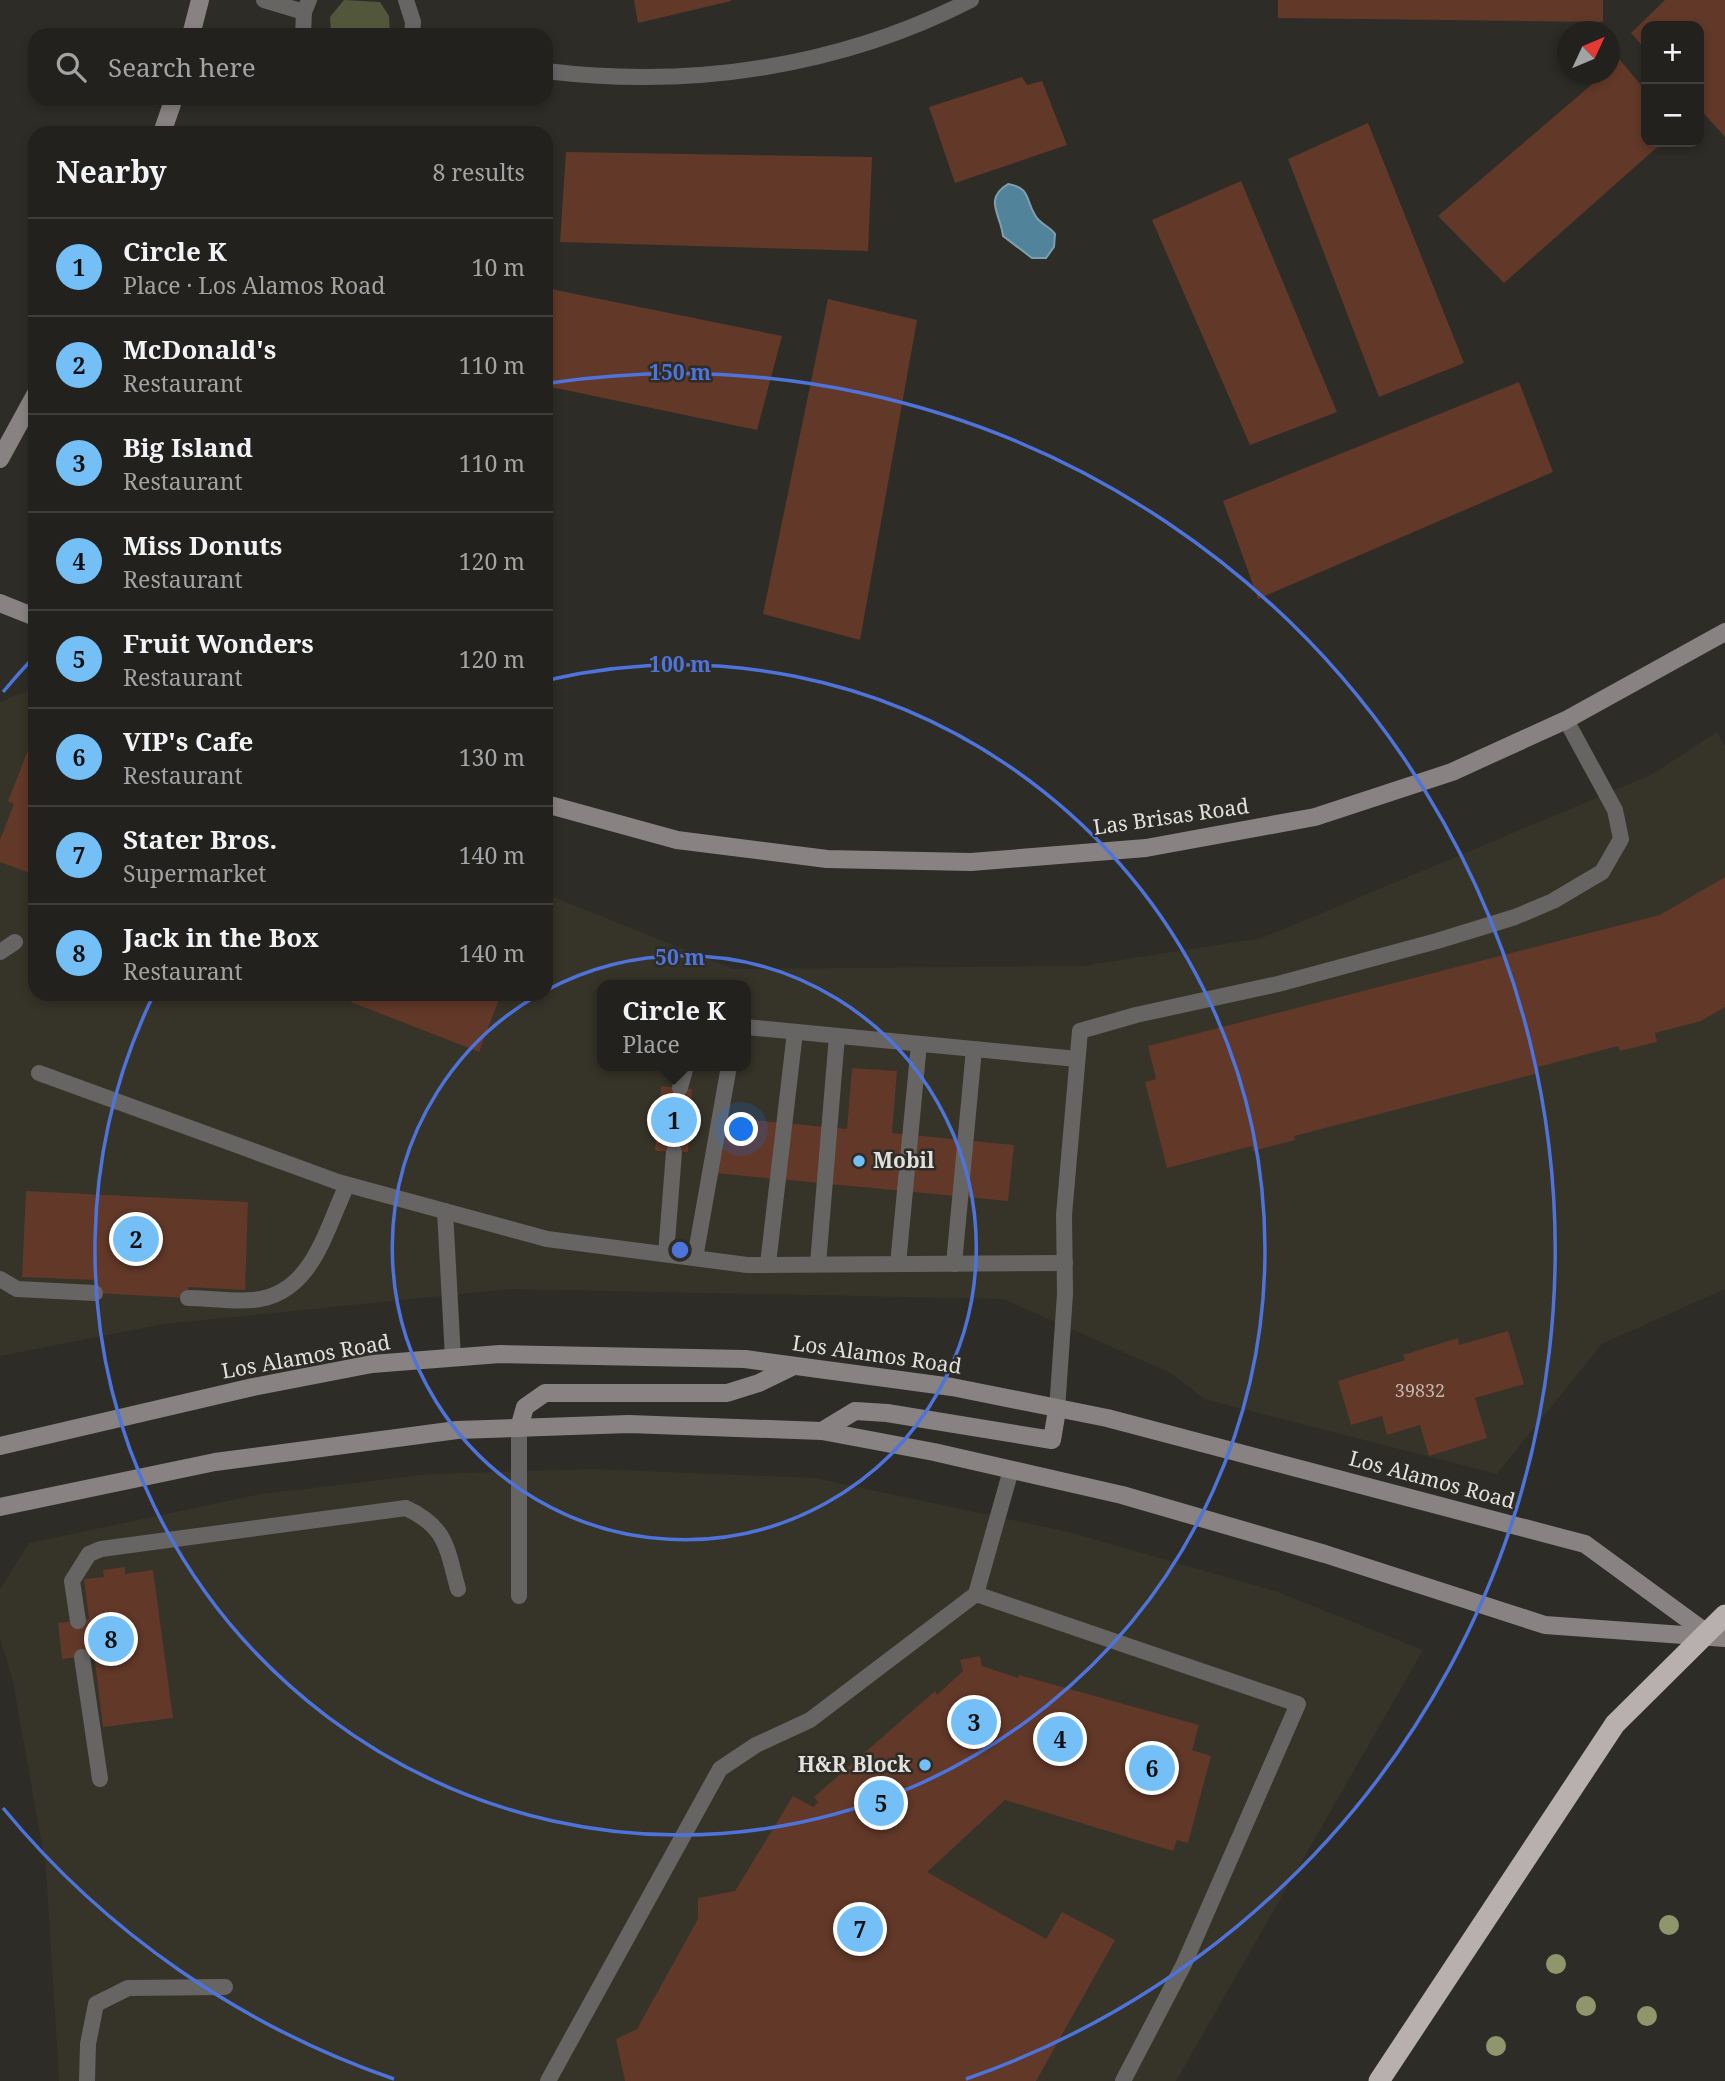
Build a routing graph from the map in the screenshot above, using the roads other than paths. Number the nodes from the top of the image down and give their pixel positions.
1 (200, 0) edge
2 (264, 0) edge
3 (406, 0) edge
4 (971, 0) edge
5 (306, 6) edge
6 (193, 28) edge
7 (304, 28) edge
8 (413, 28) edge
9 (553, 71) edge
10 (172, 105) edge
11 (164, 126) edge
12 (28, 408) edge
13 (0, 459) edge
14 (0, 603) edge
15 (28, 614) edge
16 (1725, 632) edge
17 (1566, 720) junction
18 (553, 806) edge
19 (15, 942) dead end
20 (0, 952) edge
21 (751, 1028) edge
22 (795, 1032) junction
23 (837, 1036) junction
24 (919, 1044) junction
25 (974, 1049) junction
26 (1077, 1059) junction
27 (685, 1071) edge
28 (728, 1071) edge
29 (39, 1073) dead end
30 (680, 1088) dead end
31 (674, 1152) dead end
32 (346, 1185) junction
33 (445, 1211) junction
34 (666, 1254) junction
35 (695, 1258) junction
36 (1065, 1263) junction
37 (768, 1264) junction
38 (818, 1264) junction
39 (898, 1264) junction
40 (954, 1264) junction
41 (0, 1279) edge
42 (95, 1293) dead end
43 (188, 1298) dead end
44 (453, 1358) junction
45 (794, 1366) junction
46 (1057, 1410) junction
47 (519, 1428) junction
48 (822, 1431) junction
49 (0, 1446) edge
50 (1011, 1470) junction
51 (0, 1507) edge
52 (458, 1588) dead end
53 (976, 1594) junction
54 (519, 1596) dead end
55 (1725, 1615) edge
56 (78, 1620) dead end
57 (1717, 1636) edge
58 (82, 1657) dead end
59 (100, 1779) dead end
60 (225, 1987) dead end
61 (87, 2081) edge
62 (548, 2081) edge
63 (1123, 2081) edge
64 (1379, 2081) edge

1 - 6 main road
2 - 5 lane
3 - 8 lane
4 - 9 lane
5 - 7 lane
10 - 11 main road
12 - 13 main road
14 - 15 main road
16 - 17 main road, Las Brisas Road
17 - 18 main road, Las Brisas Road
17 - 26 lane
19 - 20 lane
21 - 22 lane
22 - 23 lane
22 - 37 lane
23 - 24 lane
23 - 38 lane
24 - 25 lane
24 - 39 lane
25 - 26 lane
25 - 40 lane
26 - 36 lane
27 - 30 lane
28 - 35 lane
29 - 32 lane
31 - 34 lane
32 - 33 lane
32 - 43 lane
33 - 34 lane
33 - 44 lane
34 - 35 lane
35 - 37 lane
36 - 40 lane
36 - 46 lane
37 - 38 lane
38 - 39 lane
39 - 40 lane
41 - 42 lane
44 - 45 main road, Los Alamos Road
44 - 49 main road, Los Alamos Road
45 - 46 main road, Los Alamos Road
45 - 47 main road
46 - 48 main road
46 - 57 main road, Los Alamos Road
47 - 48 main road
47 - 51 main road
47 - 54 lane
48 - 50 main road
50 - 53 lane
50 - 57 main road
52 - 56 lane
53 - 62 lane
53 - 63 lane
55 - 57 highway
57 - 64 highway
58 - 59 lane
60 - 61 lane

